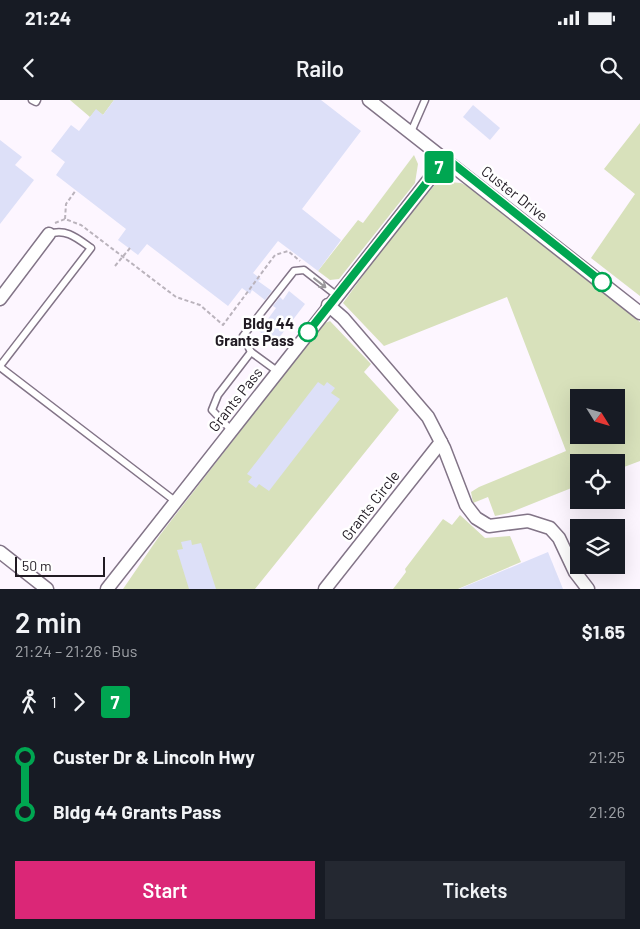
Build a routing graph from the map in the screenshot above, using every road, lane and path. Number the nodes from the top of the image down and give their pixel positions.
1 (32, 100) edge
2 (37, 100) edge
3 (369, 100) edge
4 (425, 100) edge
5 (411, 132) junction
6 (446, 158) junction
7 (76, 190) dead end
8 (65, 219) junction
9 (50, 230) junction
10 (130, 248) dead end
11 (123, 256) junction
12 (115, 266) dead end
13 (0, 299) edge
14 (332, 300) junction
15 (640, 312) edge
16 (223, 325) dead end
17 (251, 352) junction
18 (0, 367) edge
19 (277, 371) junction
20 (231, 430) junction
21 (440, 442) junction
22 (176, 501) junction
23 (0, 552) edge
24 (47, 589) edge
25 (107, 589) edge
26 (325, 589) edge
27 (588, 589) edge

1 - 2 lane
3 - 5 street, Custer Drive
4 - 5 lane
5 - 6 street, Custer Drive
6 - 14 street, Grants Pass
6 - 15 street, Custer Drive
7 - 8 path
8 - 9 path
8 - 11 path
9 - 13 street
9 - 18 lane
10 - 11 path
11 - 12 path
11 - 16 path
17 -> 14 lane
14 - 19 street, Grants Pass
14 - 21 street
17 - 19 lane
17 - 20 lane
18 - 22 lane
19 - 20 street, Grants Pass
20 - 22 street, Grants Pass
21 - 26 street, Grants Circle
21 - 27 street
22 - 25 street, Grants Pass
23 - 24 street

